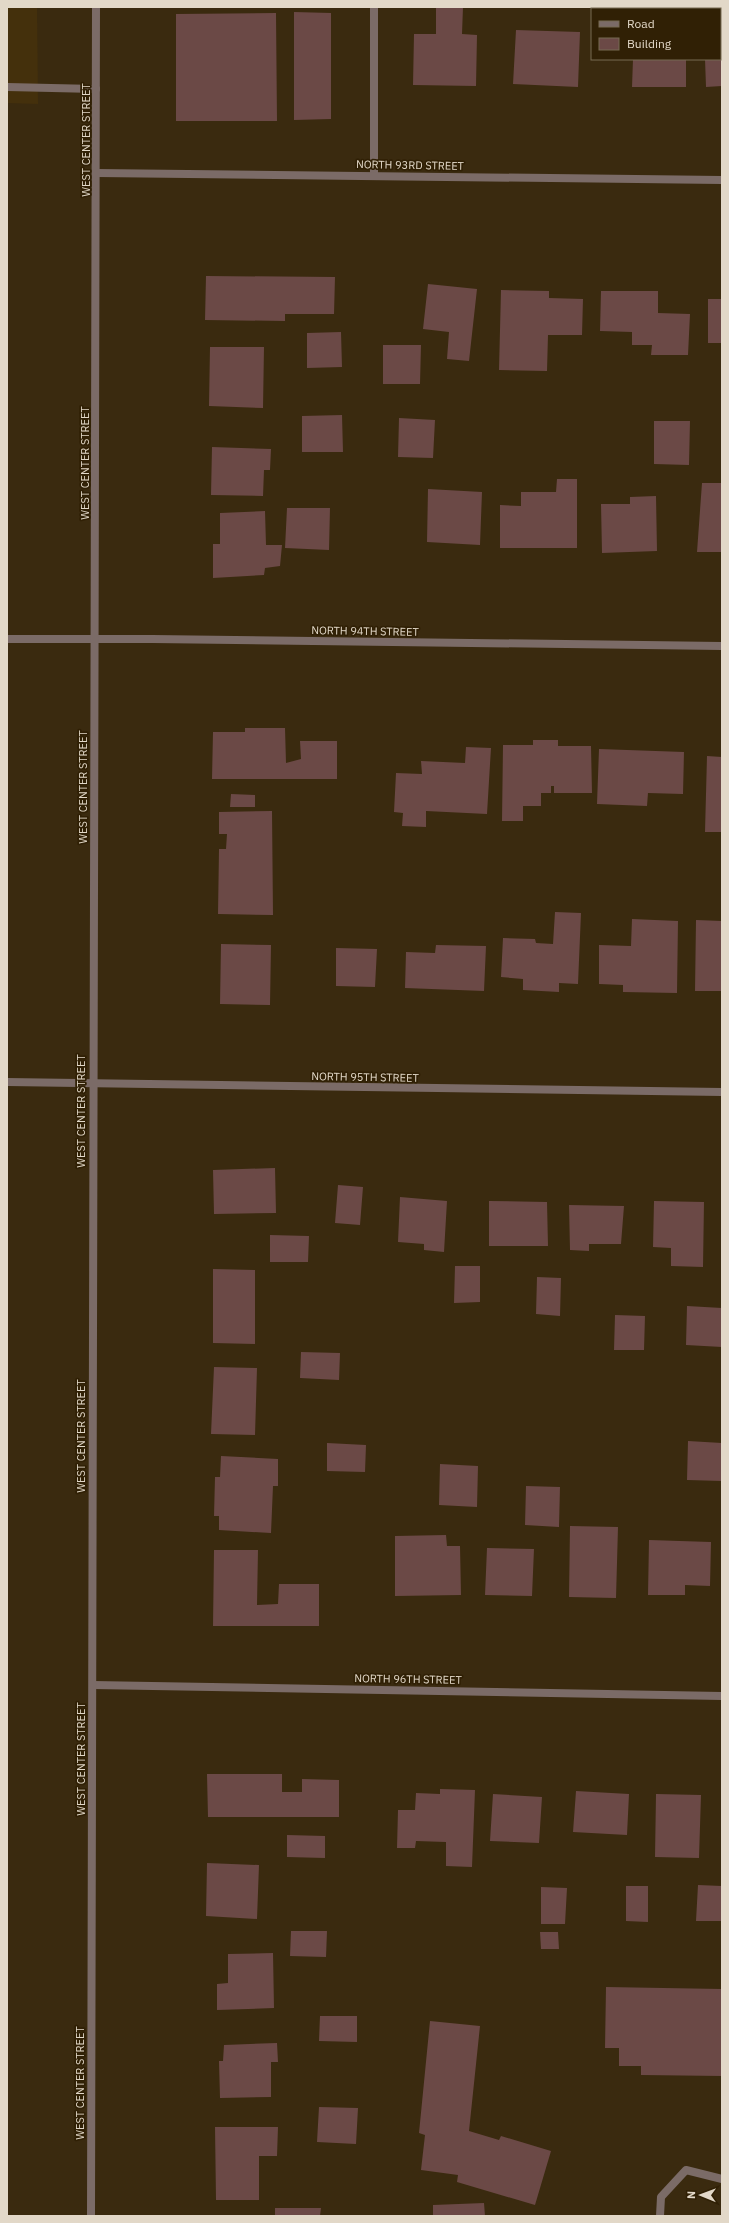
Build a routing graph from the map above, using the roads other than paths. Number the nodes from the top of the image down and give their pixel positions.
1 (96, 7) edge
2 (374, 7) edge
3 (7, 87) edge
4 (96, 89) junction
5 (97, 173) junction
6 (374, 176) junction
7 (722, 180) edge
8 (95, 638) junction
9 (7, 639) edge
10 (722, 646) edge
11 (7, 1082) edge
12 (92, 1083) junction
13 (722, 1092) edge
14 (93, 1684) junction
15 (722, 1696) edge
16 (722, 2179) edge
17 (91, 2216) edge
18 (660, 2216) edge

1 - 4 street, WEST CENTER STREET
2 - 6 street
3 - 4 street
4 - 5 street, WEST CENTER STREET
5 - 6 street, NORTH 93RD STREET
5 - 8 street, WEST CENTER STREET
6 - 7 street, NORTH 93RD STREET
8 - 9 street, NORTH 94TH STREET
8 - 10 street, NORTH 94TH STREET
8 - 12 street, WEST CENTER STREET
11 - 12 street, NORTH 95TH STREET
12 - 13 street, NORTH 95TH STREET
12 - 14 street, WEST CENTER STREET
14 - 15 street, NORTH 96TH STREET
14 - 17 street, WEST CENTER STREET
16 - 18 street

